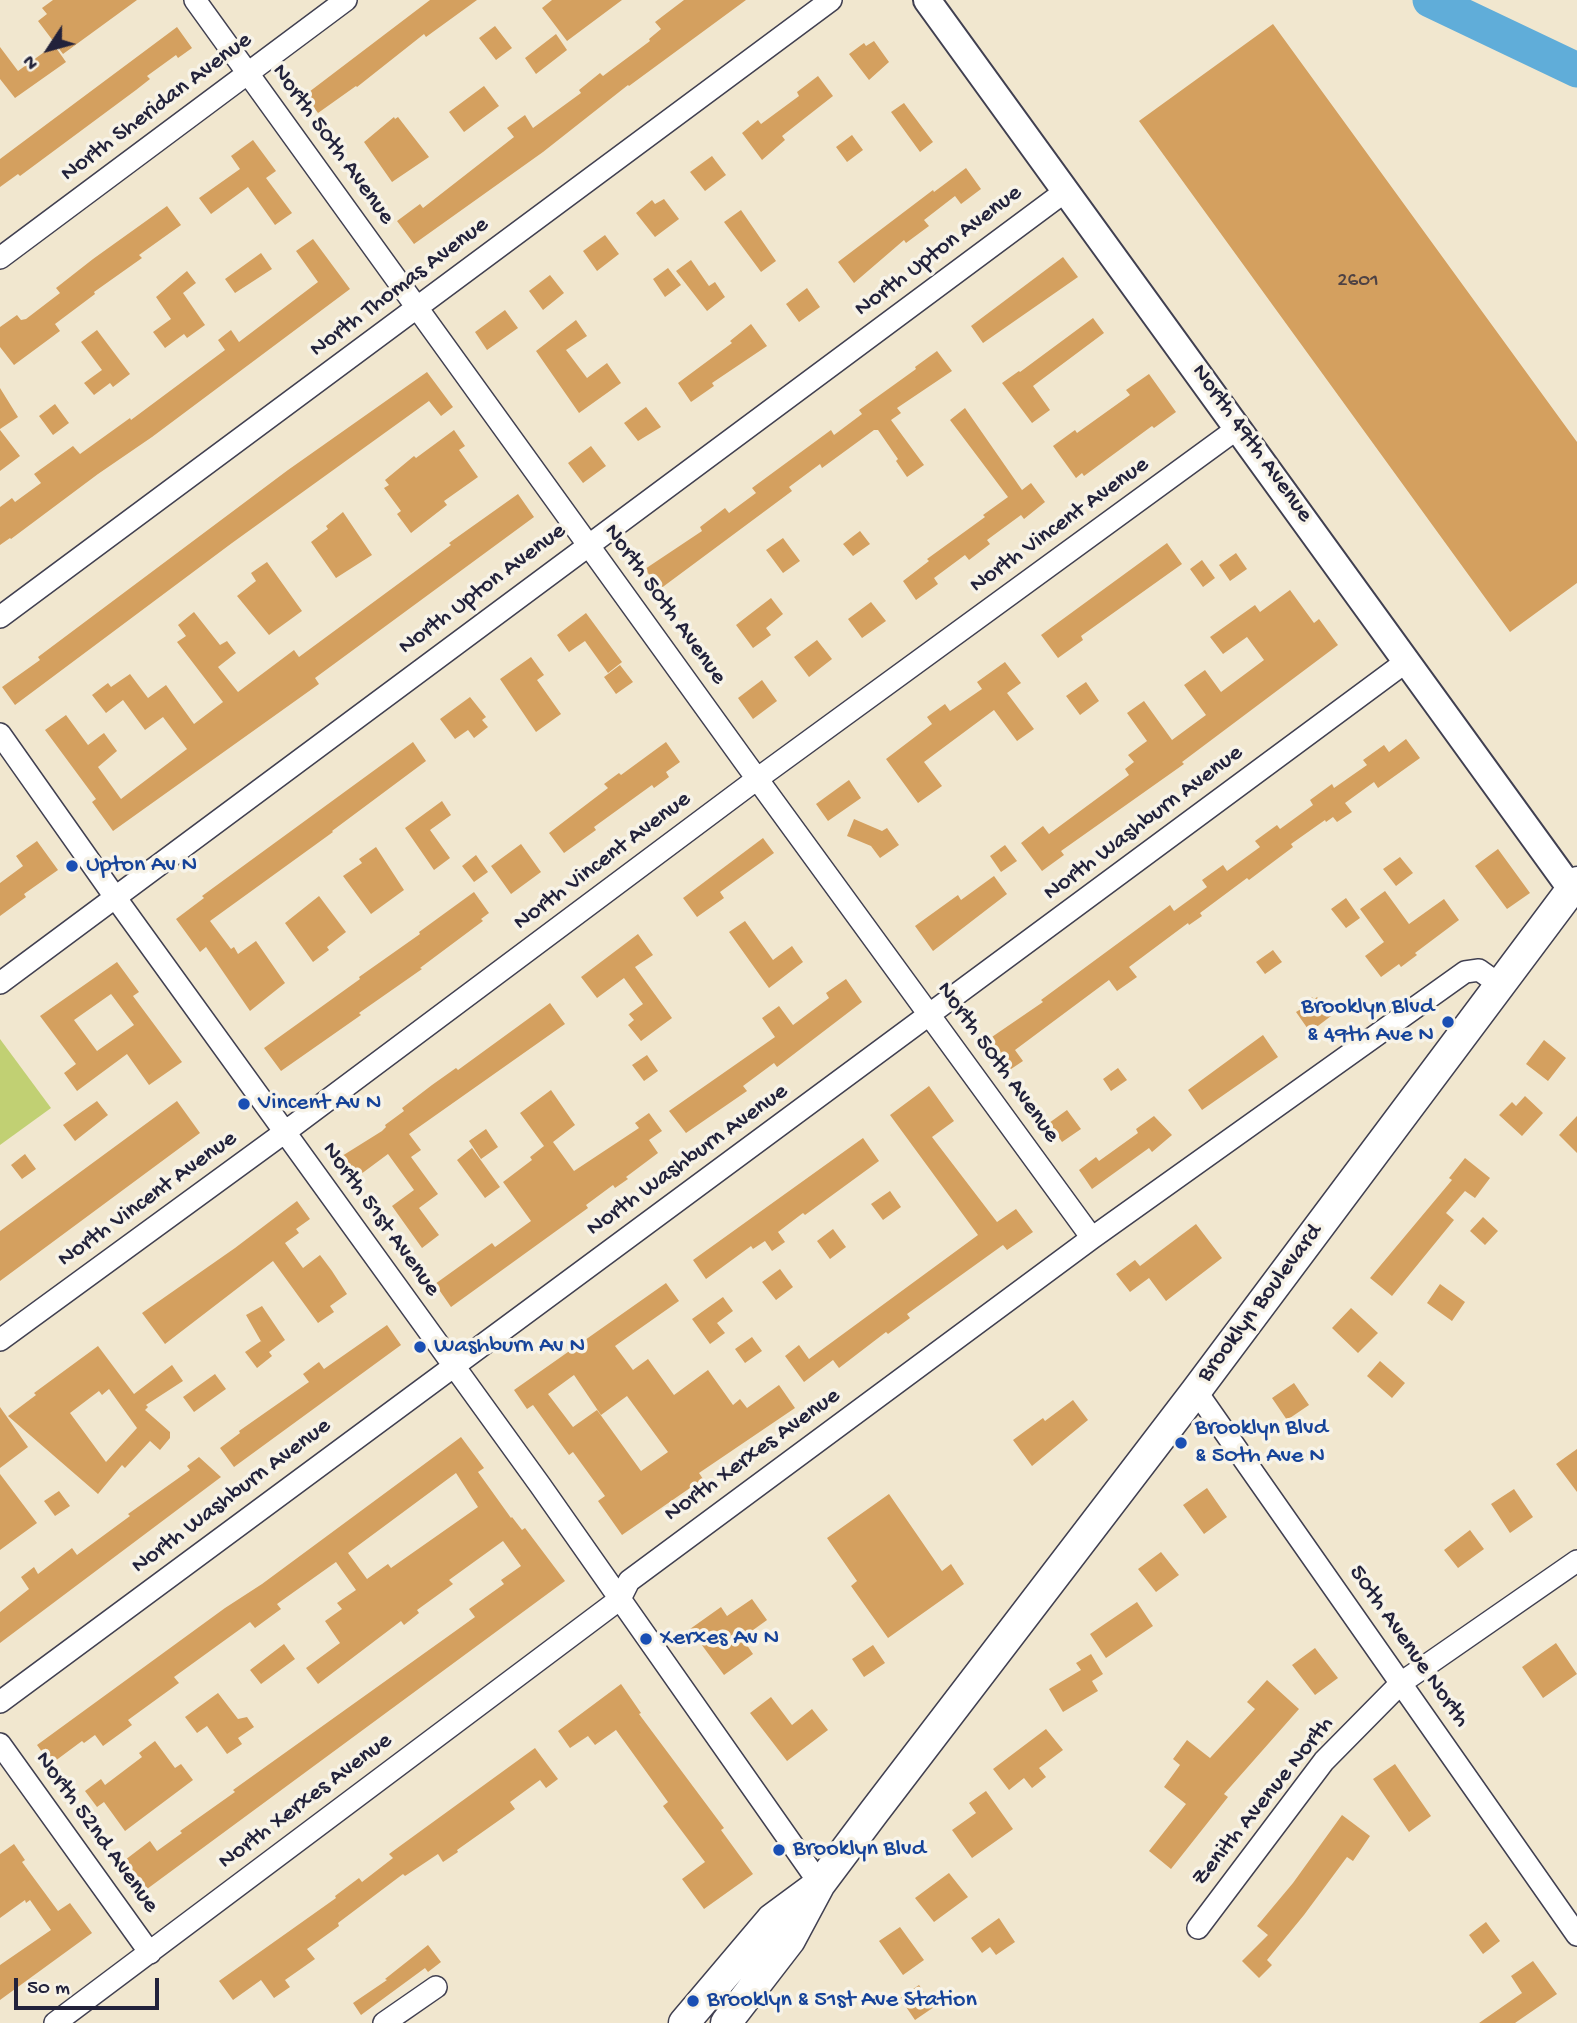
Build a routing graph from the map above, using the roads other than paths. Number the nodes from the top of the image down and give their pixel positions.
1 (195, 0) edge
2 (346, 0) edge
3 (831, 0) edge
4 (927, 0) edge
5 (247, 73) junction
6 (1067, 190) junction
7 (0, 258) edge
8 (417, 308) junction
9 (1238, 428) junction
10 (589, 544) junction
11 (0, 617) edge
12 (1407, 661) junction
13 (0, 734) edge
14 (757, 779) junction
15 (1575, 890) edge
16 (115, 897) junction
17 (0, 983) edge
18 (1500, 985) junction
19 (930, 1016) junction
20 (285, 1132) junction
21 (1092, 1238) junction
22 (0, 1340) edge
23 (453, 1366) junction
24 (1196, 1391) junction
25 (1577, 1562) edge
26 (620, 1600) junction
27 (1401, 1683) junction
28 (0, 1702) edge
29 (0, 1744) edge
30 (820, 1884) junction
31 (1198, 1928) dead end
32 (1577, 1935) edge
33 (150, 1953) junction
34 (436, 1987) dead end
35 (55, 2023) edge
36 (384, 2023) edge
37 (684, 2023) edge
38 (726, 2023) edge

1 - 5 street, North 50th Avenue
2 - 5 street, North Sheridan Avenue
3 - 8 street, North Thomas Avenue
4 - 6 street, North 49th Avenue
5 - 7 street, North Sheridan Avenue
5 - 8 street, North 50th Avenue
6 - 9 street, North 49th Avenue
6 - 10 street, North Upton Avenue
8 - 10 street, North 50th Avenue
8 - 11 street, North Thomas Avenue
9 - 12 street, North 49th Avenue
9 - 14 street, North Vincent Avenue
10 - 14 street, North 50th Avenue
10 - 16 street, North Upton Avenue
12 - 15 street, North 49th Avenue
12 - 19 street, North Washburn Avenue
13 - 16 street, North 51st Avenue
14 - 19 street, North 50th Avenue
14 - 20 street, North Vincent Avenue
15 - 18 main road, Brooklyn Boulevard
16 - 17 street, North Upton Avenue
16 - 20 street, North 51st Avenue
18 - 21 street, North Xerxes Avenue
18 - 24 main road, Brooklyn Boulevard
19 - 21 street, North 50th Avenue
19 - 23 street, North Washburn Avenue
20 - 22 street, North Vincent Avenue
20 - 23 street, North 51st Avenue
21 - 26 street, North Xerxes Avenue
23 - 26 street, North 51st Avenue
23 - 28 street, North Washburn Avenue
24 - 27 street, 50th Avenue North
24 - 30 main road, Brooklyn Boulevard
25 - 27 street, Zenith Avenue North
26 - 30 street, North 51st Avenue
26 - 33 street, North Xerxes Avenue
27 - 31 street, Zenith Avenue North
27 - 32 street, 50th Avenue North
29 - 33 street, North 52nd Avenue
30 - 37 main road, Brooklyn Boulevard
30 - 38 main road, Brooklyn Boulevard
33 - 35 street, North Xerxes Avenue
34 - 36 street

